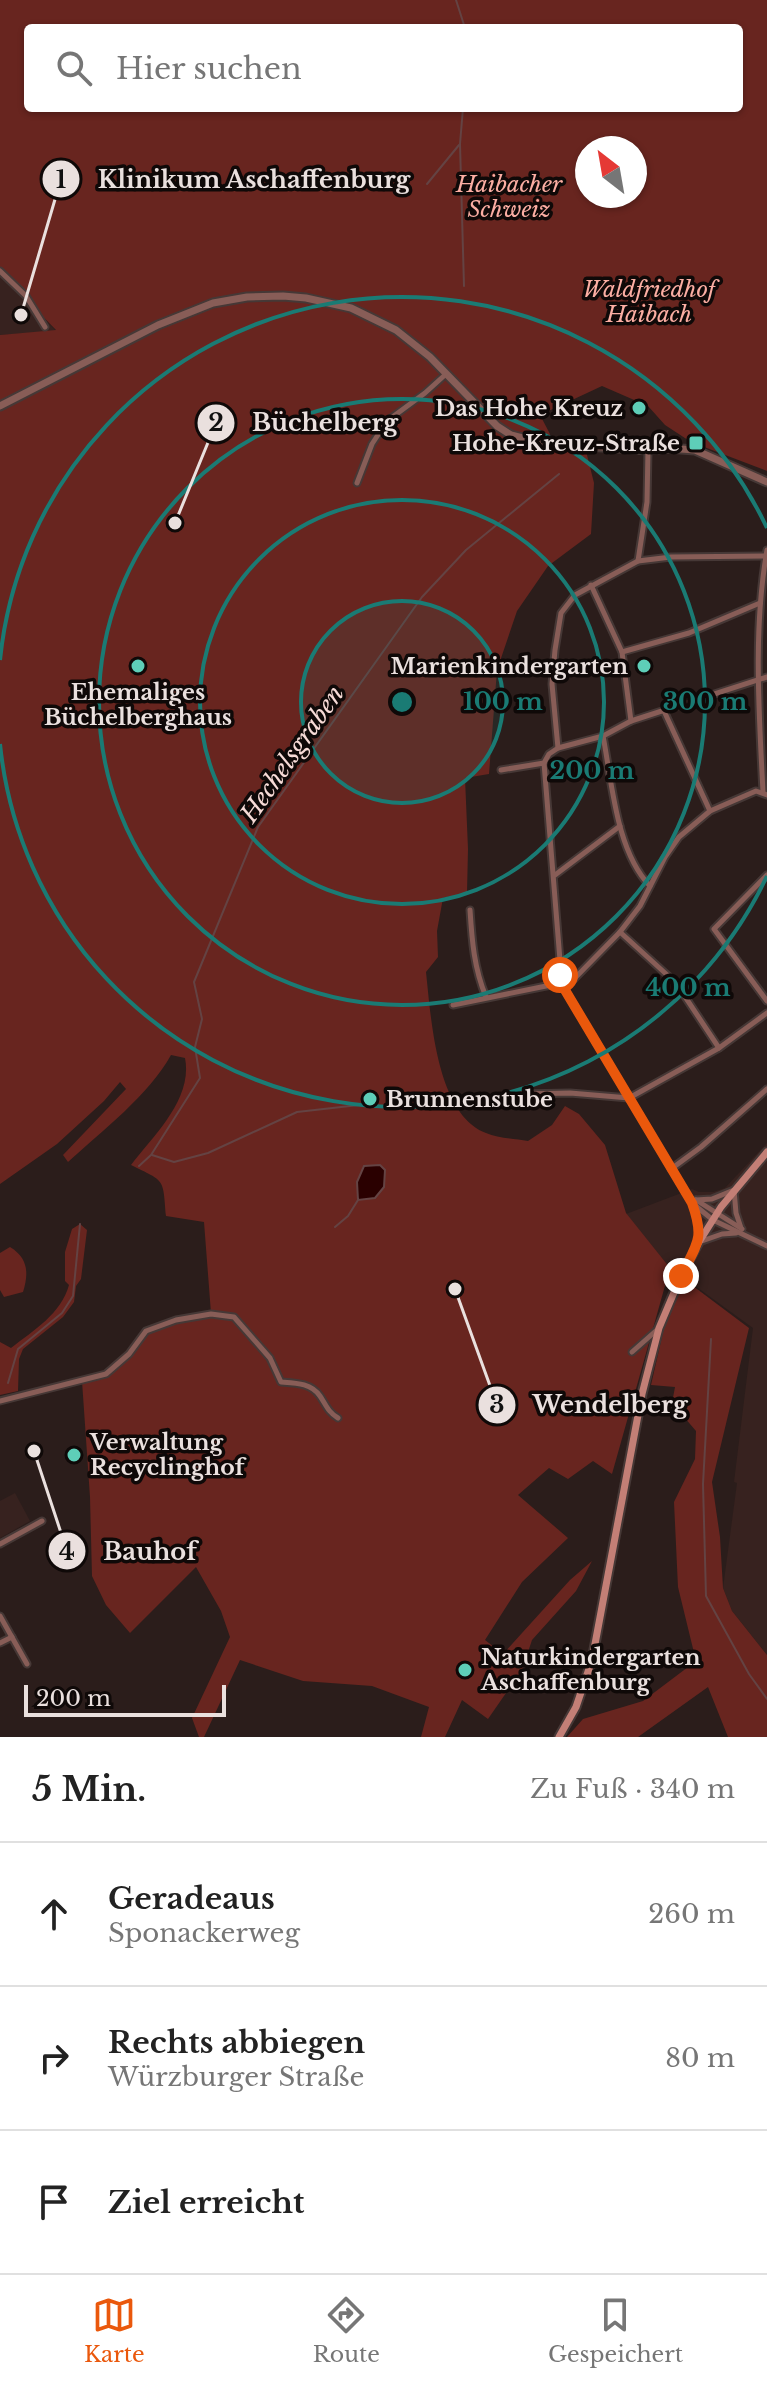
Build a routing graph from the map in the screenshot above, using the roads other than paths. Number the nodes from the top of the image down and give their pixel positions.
1 (0, 271) edge
2 (45, 327) dead end
3 (446, 374) junction
4 (0, 406) edge
5 (648, 450) junction
6 (767, 482) edge
7 (357, 483) dead end
8 (767, 550) edge
9 (766, 556) edge
10 (638, 561) junction
11 (591, 585) junction
12 (760, 603) junction
13 (622, 652) junction
14 (767, 677) edge
15 (757, 679) junction
16 (664, 711) junction
17 (631, 721) junction
18 (603, 736) junction
19 (558, 748) junction
20 (544, 763) junction
21 (501, 770) dead end
22 (765, 794) edge
23 (710, 811) junction
24 (620, 826) junction
25 (767, 875) edge
26 (554, 876) junction
27 (650, 886) junction
28 (470, 910) dead end
29 (620, 932) junction
30 (562, 985) junction
31 (486, 997) junction
32 (767, 1001) edge
33 (453, 1005) dead end
34 (767, 1013) edge
35 (719, 1048) junction
36 (767, 1089) edge
37 (522, 1094) dead end
38 (629, 1098) junction
39 (767, 1152) edge
40 (671, 1169) junction
41 (734, 1190) junction
42 (694, 1201) junction
43 (715, 1216) junction
44 (740, 1231) junction
45 (699, 1242) junction
46 (767, 1246) edge
47 (659, 1328) junction
48 (632, 1352) dead end
49 (0, 1401) edge
50 (338, 1418) dead end
51 (42, 1521) dead end
52 (0, 1544) edge
53 (0, 1616) edge
54 (12, 1637) junction
55 (0, 1643) edge
56 (27, 1664) dead end
57 (559, 1737) edge

1 - 2 street
3 - 4 street
3 - 5 street
3 - 7 street
5 - 6 street
5 - 10 street
8 - 9 street
9 - 10 street
9 - 12 street
10 - 11 street
11 - 13 street
11 - 19 street
12 - 13 street
12 - 15 street
13 - 17 street
14 - 15 street
15 - 16 street
15 - 22 street
16 - 17 street
16 - 23 street
17 - 18 street
18 - 19 street
18 - 24 street
19 - 20 street
20 - 21 street
20 - 26 street
22 - 23 street
23 - 27 street
24 - 26 street
24 - 27 street
25 - 32 street
26 - 30 street
27 - 29 street
28 - 31 street
29 - 30 street
29 - 35 street
30 - 31 street
30 - 38 street
31 - 33 street
34 - 35 street
35 - 38 street
36 - 40 street
37 - 38 street
38 - 40 street
39 - 41 main road
40 - 42 street
41 - 42 street
41 - 43 main road
41 - 44 street
42 - 43 street
42 - 45 street
43 - 44 street
43 - 45 main road
44 - 45 street
44 - 46 street
45 - 47 main road
47 - 48 street
47 - 57 main road
49 - 50 street
51 - 52 street
53 - 54 street
54 - 55 street
54 - 56 street

